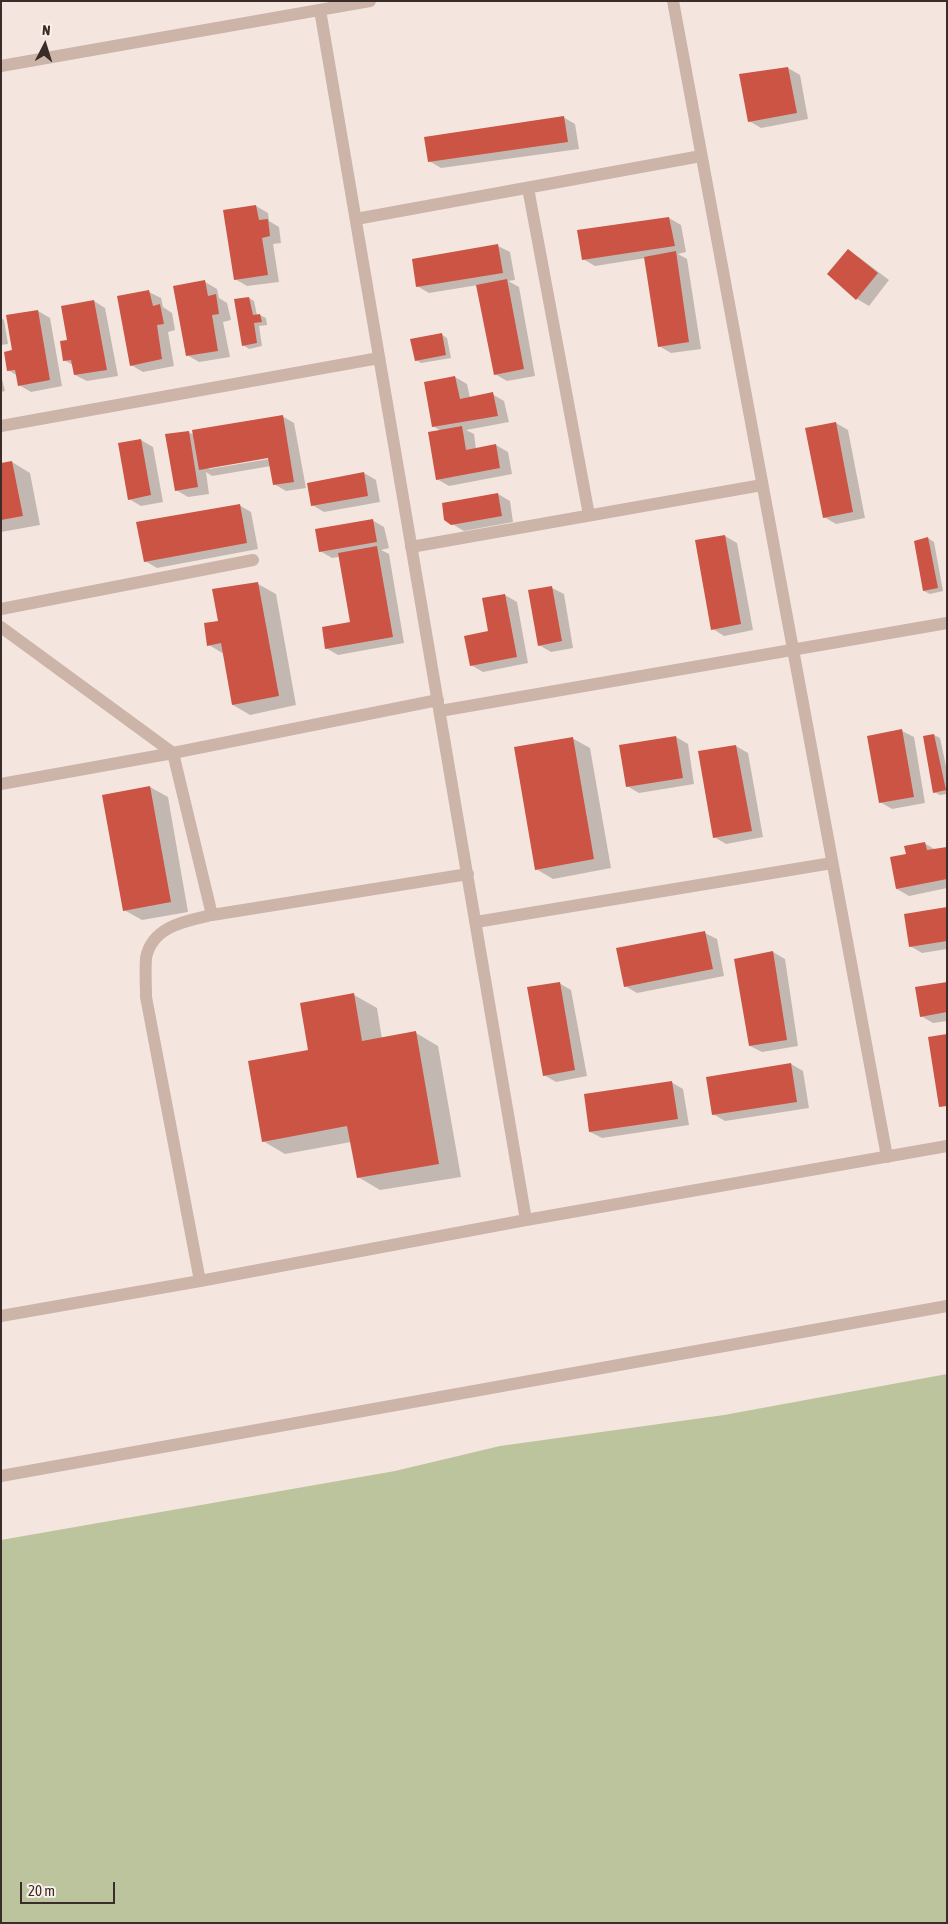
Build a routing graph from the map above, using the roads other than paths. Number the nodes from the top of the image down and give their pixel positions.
1 (370, 1) edge
2 (672, 1) edge
3 (320, 10) junction
4 (1, 66) edge
5 (701, 156) junction
6 (528, 188) junction
7 (356, 219) junction
8 (379, 358) junction
9 (1, 426) edge
10 (762, 484) junction
11 (589, 515) junction
12 (412, 547) junction
13 (253, 560) dead end
14 (1, 609) edge
15 (947, 623) edge
16 (1, 627) edge
17 (793, 650) junction
18 (439, 705) junction
19 (173, 754) junction
20 (1, 784) edge
21 (832, 863) junction
22 (468, 874) junction
23 (212, 915) junction
24 (476, 922) junction
25 (947, 1146) edge
26 (887, 1157) junction
27 (526, 1220) junction
28 (200, 1281) junction
29 (947, 1306) edge
30 (1, 1316) edge
31 (1, 1476) edge

1 - 3 lane
2 - 5 lane
3 - 4 lane
3 - 7 lane
5 - 6 lane
5 - 10 lane
6 - 7 lane
6 - 11 lane
7 - 8 lane
8 - 9 lane
8 - 12 lane
10 - 11 lane
10 - 17 lane
11 - 12 lane
12 - 18 lane
13 - 14 lane
15 - 17 lane
16 - 19 lane
17 - 18 lane
17 - 21 lane
18 - 19 lane
18 - 22 lane
19 - 20 lane
19 - 23 lane
21 - 24 lane
21 - 26 lane
22 - 23 lane
22 - 24 lane
23 - 28 lane
24 - 27 lane
25 - 26 lane
26 - 27 lane
27 - 28 lane
28 - 30 lane
29 - 31 lane

